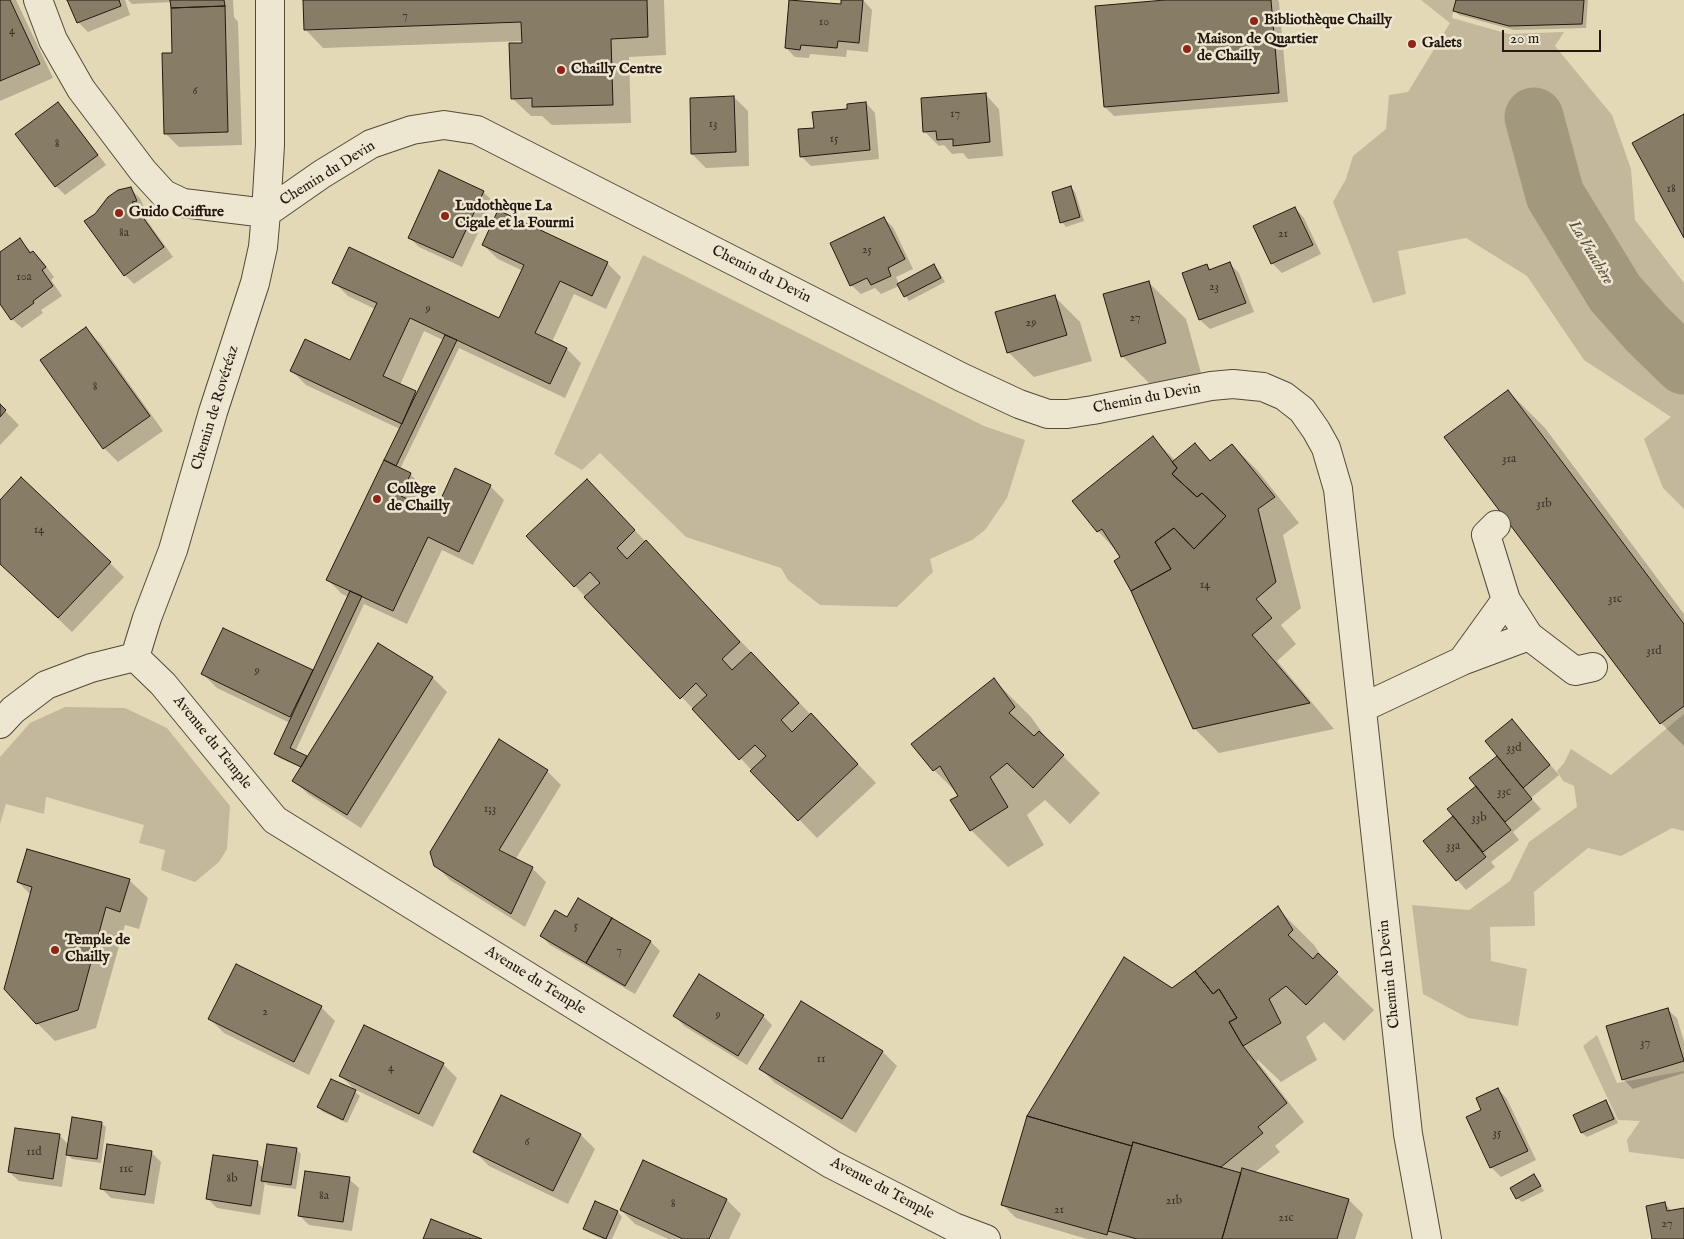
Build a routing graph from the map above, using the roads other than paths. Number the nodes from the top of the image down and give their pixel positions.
1 (38, 0) edge
2 (270, 0) edge
3 (266, 213) junction
4 (1496, 525) dead end
5 (1506, 600) junction
6 (1528, 636) junction
7 (135, 656) junction
8 (1462, 661) junction
9 (1593, 667) dead end
10 (1362, 708) junction
11 (0, 724) edge
12 (986, 1239) edge
13 (1427, 1239) edge

1 - 3 street, Chemin du Devin
2 - 3 street, Chemin de Rovéréaz
3 - 7 street, Chemin de Rovéréaz
3 - 10 street, Chemin du Devin
4 - 5 street
5 - 6 street
5 - 8 street
6 - 8 street
6 - 9 street
7 - 11 street
7 - 12 street, Avenue du Temple
8 - 10 street
10 - 13 street, Chemin du Devin

